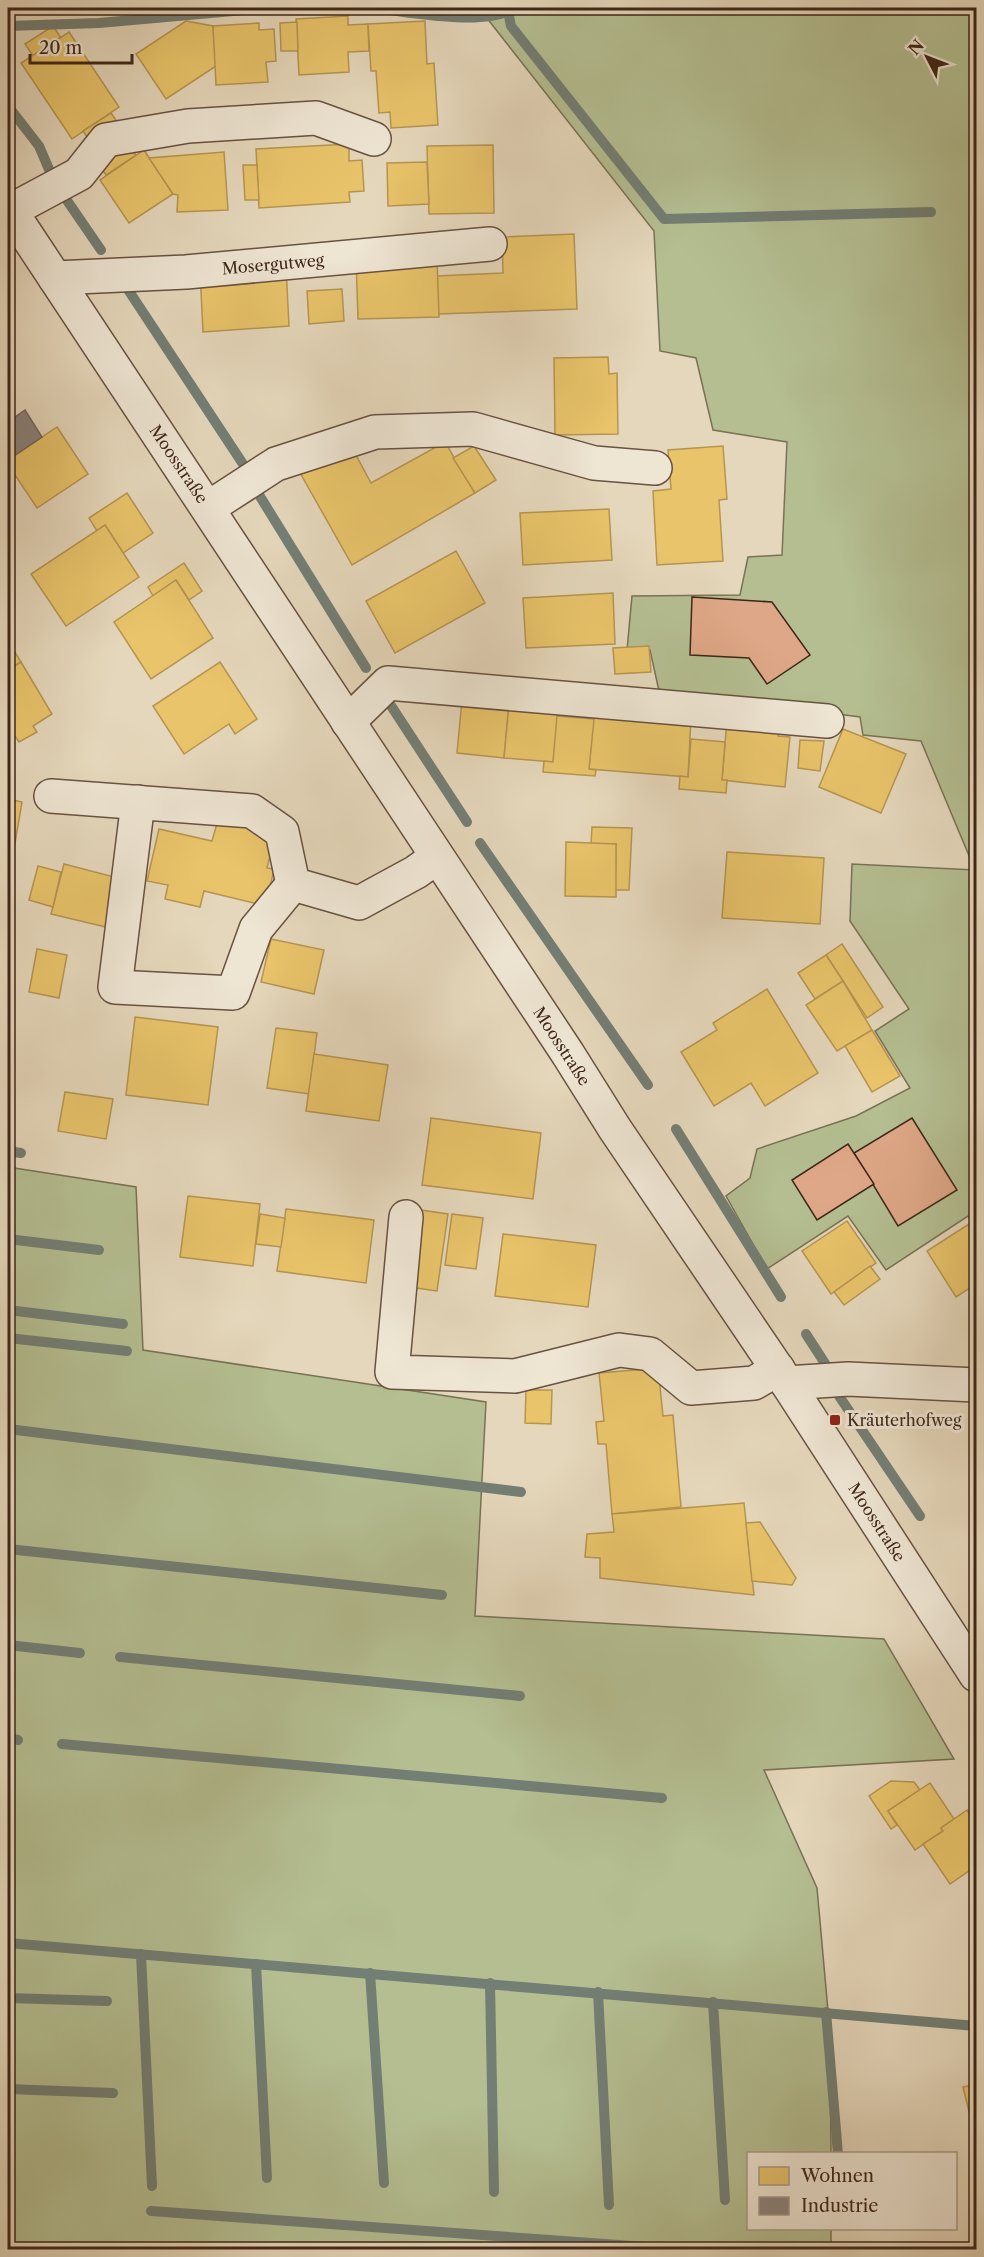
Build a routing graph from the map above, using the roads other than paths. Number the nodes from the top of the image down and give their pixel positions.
1 (374, 139) dead end
2 (9, 209) edge
3 (490, 244) dead end
4 (55, 278) junction
5 (655, 468) dead end
6 (208, 508) junction
7 (827, 721) dead end
8 (348, 722) junction
9 (51, 796) dead end
10 (138, 802) junction
11 (437, 857) junction
12 (293, 884) junction
13 (406, 1217) dead end
14 (782, 1376) junction
15 (976, 1385) edge
16 (976, 1675) edge

1 - 2 street
2 - 4 street, Moosstraße
3 - 4 street, Mosergutweg
4 - 6 street, Moosstraße
5 - 6 street
6 - 8 street, Moosstraße
7 - 8 street
8 - 11 street, Moosstraße
9 - 10 street
10 - 12 street
10 - 12 street
11 - 12 street
11 - 14 street, Moosstraße
13 - 14 street
14 - 15 street
14 - 16 street, Moosstraße

